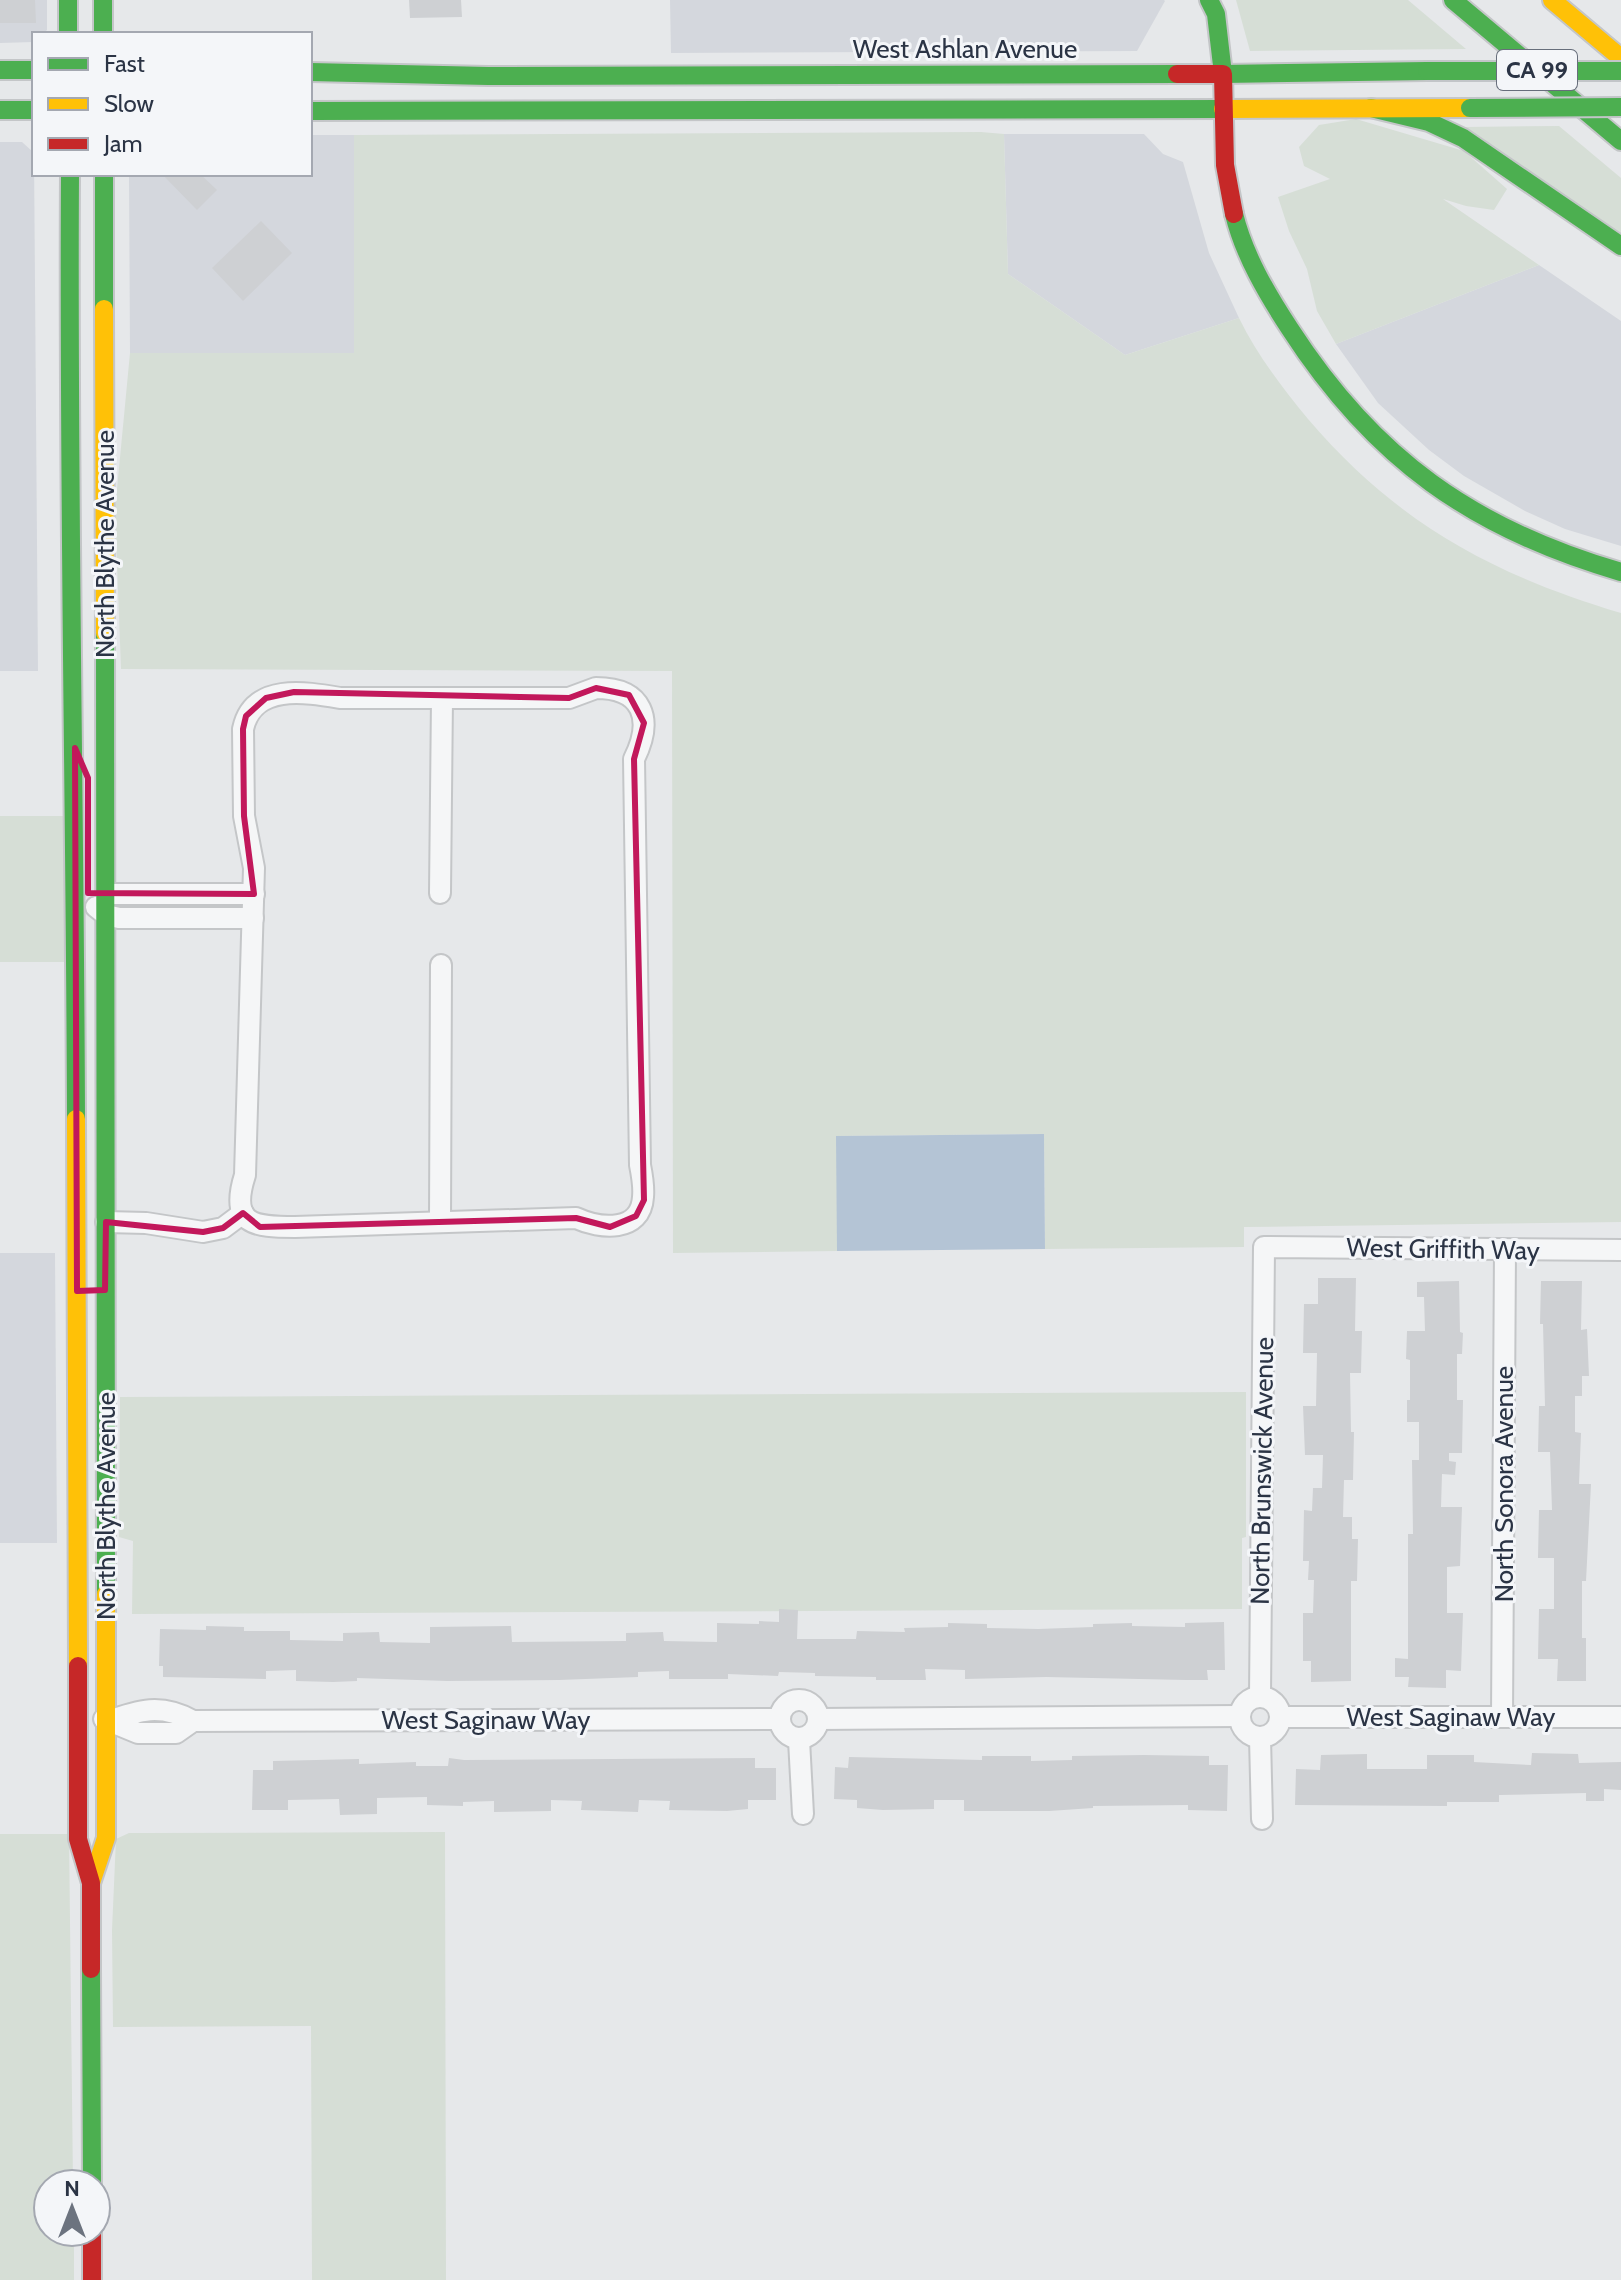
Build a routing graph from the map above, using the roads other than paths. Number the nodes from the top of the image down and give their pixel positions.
1 (68, 0) edge
2 (103, 0) edge
3 (1209, 0) edge
4 (1453, 0) edge
5 (1552, 0) edge
6 (1567, 0) edge
7 (68, 32) edge
8 (103, 32) edge
9 (1620, 32) edge
10 (1621, 58) edge
11 (0, 70) edge
12 (32, 70) edge
13 (1621, 71) edge
14 (312, 72) edge
15 (1223, 74) junction
16 (938, 75) junction
17 (1621, 107) edge
18 (1371, 108) junction
19 (1223, 109) junction
20 (0, 110) edge
21 (32, 110) edge
22 (312, 111) edge
23 (773, 111) junction
24 (1621, 141) edge
25 (70, 176) edge
26 (104, 176) edge
27 (1621, 246) edge
28 (1621, 572) edge
29 (442, 698) junction
30 (75, 748) junction
31 (440, 893) dead end
32 (106, 894) junction
33 (184, 894) junction
34 (254, 894) junction
35 (106, 915) junction
36 (185, 918) junction
37 (253, 918) junction
38 (441, 965) dead end
39 (243, 1213) junction
40 (106, 1222) junction
41 (440, 1222) junction
42 (1264, 1247) joint
43 (1505, 1250) junction
44 (1621, 1250) edge
45 (105, 1290) junction
46 (77, 1291) junction
47 (77, 1543) junction
48 (1260, 1696) junction
49 (1239, 1716) junction
50 (1280, 1717) junction
51 (1502, 1717) junction
52 (1621, 1717) edge
53 (778, 1719) junction
54 (819, 1719) junction
55 (106, 1722) junction
56 (1260, 1738) junction
57 (799, 1740) junction
58 (803, 1814) dead end
59 (1262, 1819) dead end
60 (91, 1883) junction
61 (92, 2168) edge
62 (92, 2248) edge
63 (92, 2280) edge

1 - 7 main road
2 - 8 main road
3 - 15 main road
4 - 24 main road, CA 99
5 - 10 main road, CA 99
6 - 9 main road
11 - 12 main road
13 - 15 main road, West Ashlan Avenue, bridge
14 - 16 main road, West Ashlan Avenue
15 - 16 main road, West Ashlan Avenue
15 - 19 main road
16 - 23 main road
17 - 18 main road, bridge
18 - 19 main road
18 - 27 main road
19 - 23 main road
19 - 28 main road
20 - 21 main road
22 - 23 main road
25 - 30 main road, North Blythe Avenue
26 - 32 main road, North Blythe Avenue
29 - 31 street
29 - 34 street
29 - 41 street
30 - 35 street, North Blythe Avenue
30 - 46 main road, North Blythe Avenue
32 - 33 street
32 - 35 main road, North Blythe Avenue
33 - 34 street
33 - 36 street
34 - 37 street
35 - 36 street
35 - 40 main road, North Blythe Avenue
36 - 37 street
37 - 39 street
38 - 41 street
39 - 40 street
39 - 41 street
40 - 45 main road, North Blythe Avenue
42 - 43 street, West Griffith Way
42 - 48 street, North Brunswick Avenue
43 - 44 street, West Griffith Way
43 - 51 street, North Sonora Avenue
45 - 46 street
45 - 55 main road, North Blythe Avenue
46 - 47 main road, North Blythe Avenue
47 - 55 street, North Blythe Avenue
47 - 60 main road, North Blythe Avenue
48 - 49 street
48 - 50 street
49 - 54 street
49 - 56 street
50 - 51 street, West Saginaw Way
50 - 56 street
51 - 52 street, West Saginaw Way
53 - 54 street
53 - 55 street, West Saginaw Way
53 - 57 street
54 - 57 street
55 - 60 main road, North Blythe Avenue
56 - 59 street
57 - 58 street
60 - 61 main road, North Blythe Avenue
62 - 63 main road

